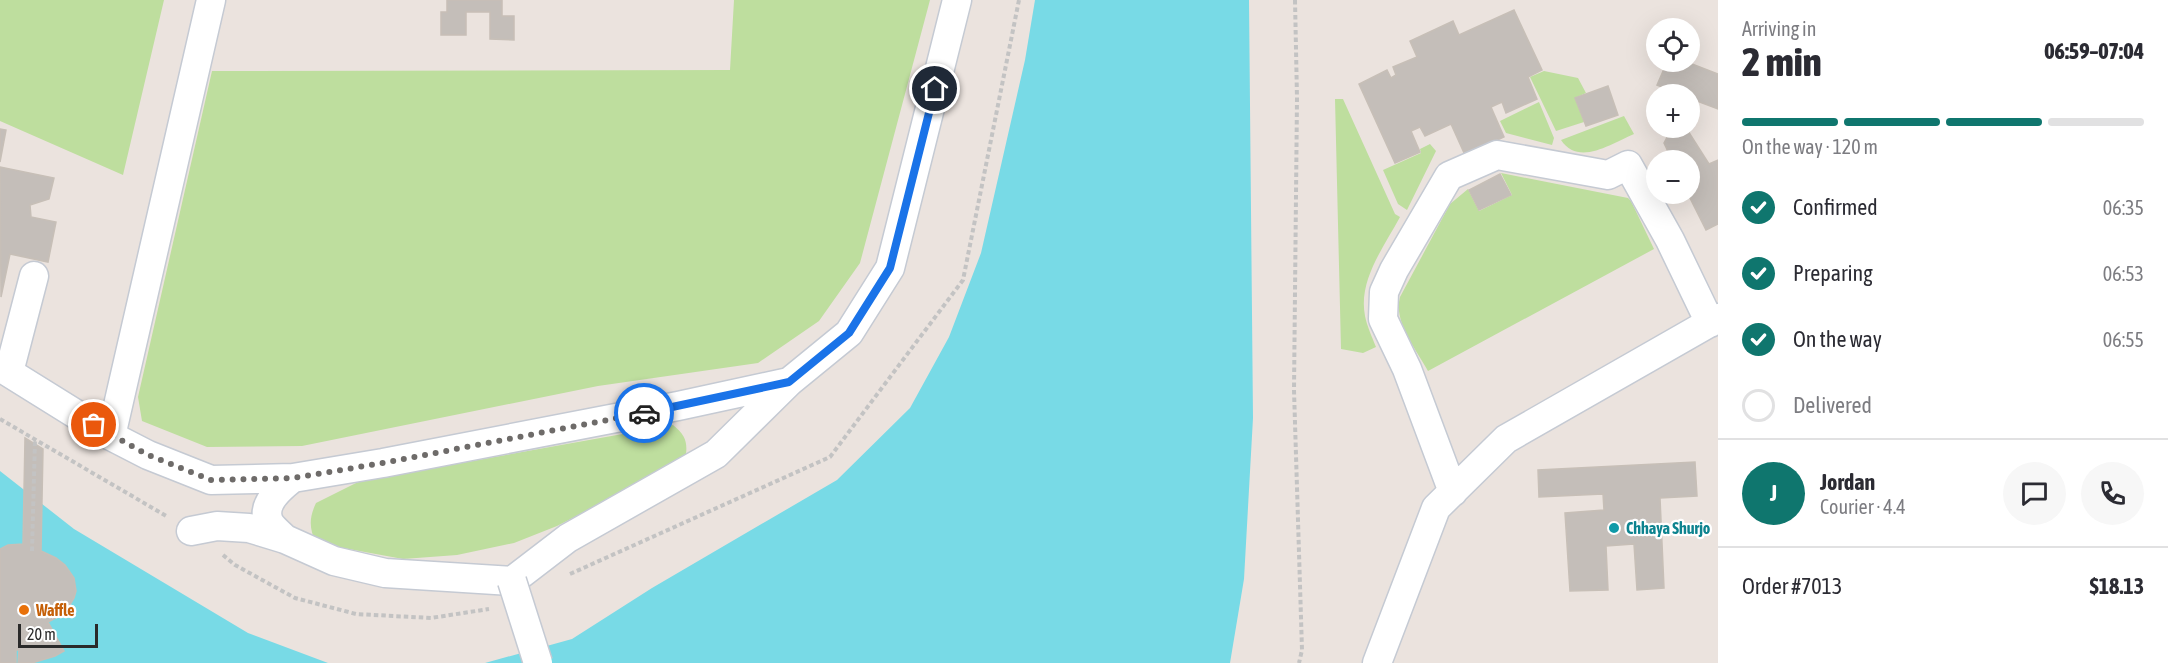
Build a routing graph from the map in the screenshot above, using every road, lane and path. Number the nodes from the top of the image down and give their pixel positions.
1 (211, 0) edge
2 (957, 0) edge
3 (1295, 0) edge
4 (34, 276) dead end
5 (1714, 321) edge
6 (4, 369) edge
7 (789, 382) junction
8 (111, 436) junction
9 (35, 440) dead end
10 (293, 478) junction
11 (1453, 492) junction
12 (191, 531) dead end
13 (285, 539) junction
14 (32, 551) dead end
15 (512, 581) junction
16 (538, 663) edge
17 (1299, 663) edge
18 (1377, 663) edge

1 - 8 street
2 - 7 street
3 - 17 path
4 - 6 street
5 - 11 street
5 - 11 street
6 - 8 street
7 - 10 street
7 - 15 street
8 - 10 street
9 - 14 path
10 - 13 street
11 - 18 street
12 - 13 street
13 - 15 street
15 - 16 street, bridge

